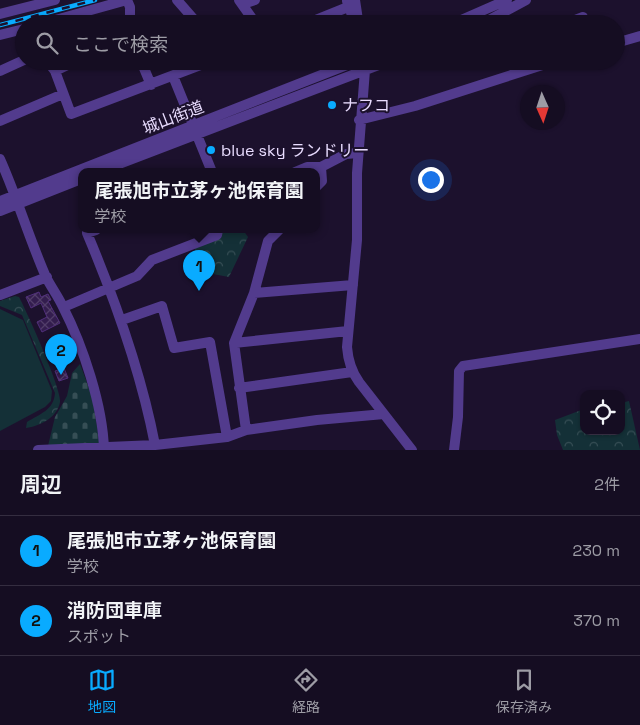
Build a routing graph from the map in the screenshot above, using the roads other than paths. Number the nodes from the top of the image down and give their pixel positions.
1 (55, 0) edge
2 (127, 0) edge
3 (176, 0) edge
4 (255, 0) edge
5 (507, 0) edge
6 (526, 0) edge
7 (241, 2) edge
8 (350, 2) edge
9 (496, 3) edge
10 (14, 5) edge
11 (0, 14) edge
12 (73, 15) edge
13 (130, 15) edge
14 (190, 15) edge
15 (250, 15) edge
16 (324, 15) edge
17 (353, 15) edge
18 (471, 15) edge
19 (498, 15) edge
20 (15, 31) edge
21 (0, 35) edge
22 (640, 36) edge
23 (625, 41) edge
24 (15, 64) edge
25 (145, 70) edge
26 (189, 70) edge
27 (336, 70) edge
28 (354, 70) edge
29 (365, 70) edge
30 (518, 70) edge
31 (0, 71) edge
32 (55, 71) edge
33 (174, 76) junction
34 (151, 85) junction
35 (63, 94) junction
36 (360, 120) junction
37 (0, 121) edge
38 (195, 129) junction
39 (358, 153) junction
40 (0, 159) edge
41 (321, 167) junction
42 (96, 168) edge
43 (107, 168) edge
44 (210, 168) edge
45 (305, 168) edge
46 (78, 175) edge
47 (78, 180) edge
48 (320, 183) edge
49 (18, 199) junction
50 (0, 200) edge
51 (0, 211) edge
52 (89, 233) edge
53 (217, 233) edge
54 (275, 233) edge
55 (47, 277) junction
56 (353, 285) junction
57 (110, 289) junction
58 (254, 293) junction
59 (0, 294) edge
60 (64, 307) junction
61 (122, 320) junction
62 (348, 331) junction
63 (640, 339) edge
64 (234, 343) junction
65 (352, 372) junction
66 (239, 388) junction
67 (384, 414) junction
68 (246, 430) junction
69 (227, 437) junction
70 (155, 445) junction
71 (104, 449) edge
72 (38, 450) edge
73 (412, 450) edge
74 (454, 450) edge

1 - 10 street
2 - 12 street
2 - 13 street
3 - 14 street
4 - 7 street
5 - 9 street
6 - 19 street
7 - 15 street
8 - 16 street
8 - 17 street
9 - 18 street
10 - 11 street
20 - 21 street
22 - 23 street
24 - 31 street
25 - 34 street
26 - 33 street
27 - 38 street, 城山街道
28 - 38 street, 城山街道
29 - 36 street
30 - 36 street
32 - 35 street
33 - 34 street
33 - 38 street
34 - 35 street
35 - 37 street
36 - 39 street
38 - 42 street, 城山街道
38 - 43 street, 城山街道
38 - 44 street
39 - 41 street
39 - 56 street
40 - 49 street
41 - 45 street
41 - 48 street
46 - 49 street, 城山街道
47 - 49 street, 城山街道
49 - 50 street, 城山街道
49 - 51 street, 城山街道
49 - 55 street
52 - 57 street
53 - 57 street
54 - 58 street
55 - 59 street
55 - 60 street
56 - 58 street
56 - 62 street
57 - 60 street
57 - 61 street
58 - 64 street
60 - 71 street
61 - 69 street
61 - 70 street
62 - 64 street
62 - 65 street
63 - 74 street
64 - 66 street
65 - 66 street
65 - 67 street
66 - 68 street
67 - 68 street
67 - 73 street
68 - 69 street
69 - 70 street
70 - 71 street
71 - 72 street

